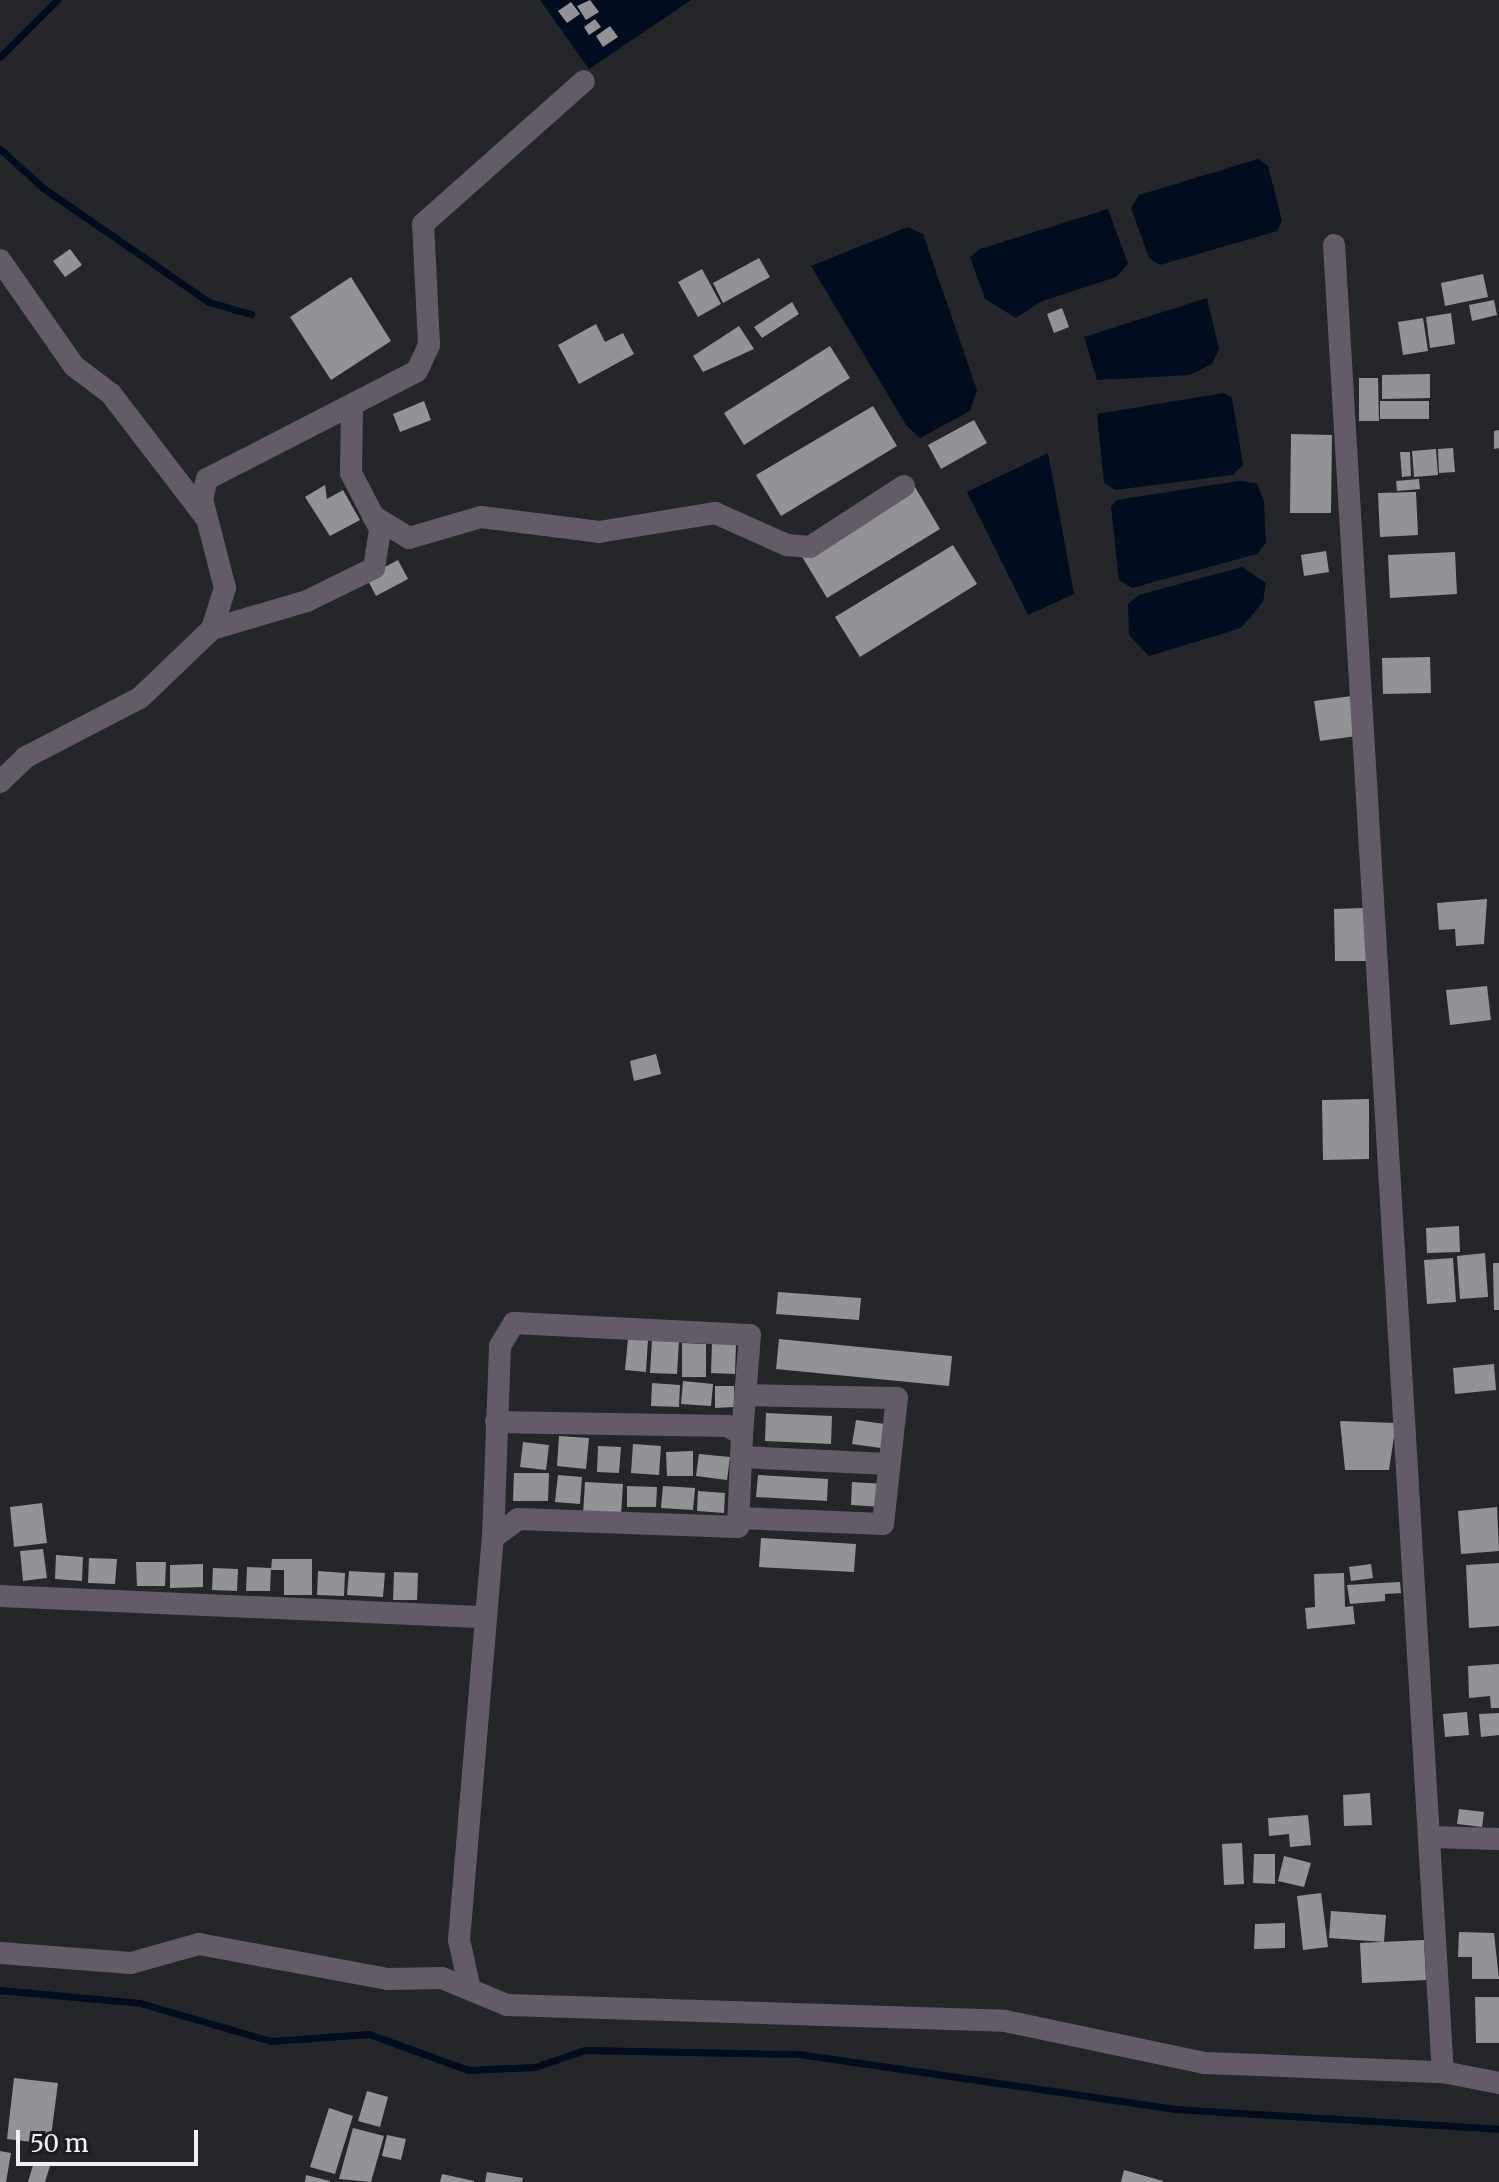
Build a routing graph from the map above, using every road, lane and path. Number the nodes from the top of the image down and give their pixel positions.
1 (584, 81) dead end
2 (1334, 245) dead end
3 (0, 260) edge
4 (352, 410) junction
5 (904, 486) dead end
6 (373, 516) junction
7 (209, 522) junction
8 (212, 629) junction
9 (0, 782) edge
10 (746, 1395) junction
11 (496, 1422) junction
12 (742, 1446) junction
13 (888, 1464) junction
14 (739, 1518) junction
15 (493, 1538) junction
16 (0, 1596) edge
17 (486, 1617) junction
18 (1432, 1837) junction
19 (1499, 1839) edge
20 (0, 1953) edge
21 (469, 1985) junction
22 (1443, 2072) junction
23 (1499, 2083) edge

1 - 4 street
2 - 18 street
3 - 7 street
4 - 6 street
4 - 7 street
5 - 6 street
6 - 8 street
7 - 8 street
8 - 9 street
10 - 11 street
10 - 12 street
10 - 13 street
11 - 12 street
11 - 15 street
12 - 13 street
12 - 14 street
13 - 14 street
14 - 15 street
15 - 17 street
16 - 17 street
17 - 21 street
18 - 19 street
18 - 22 street
20 - 21 street
21 - 22 street
22 - 23 street

